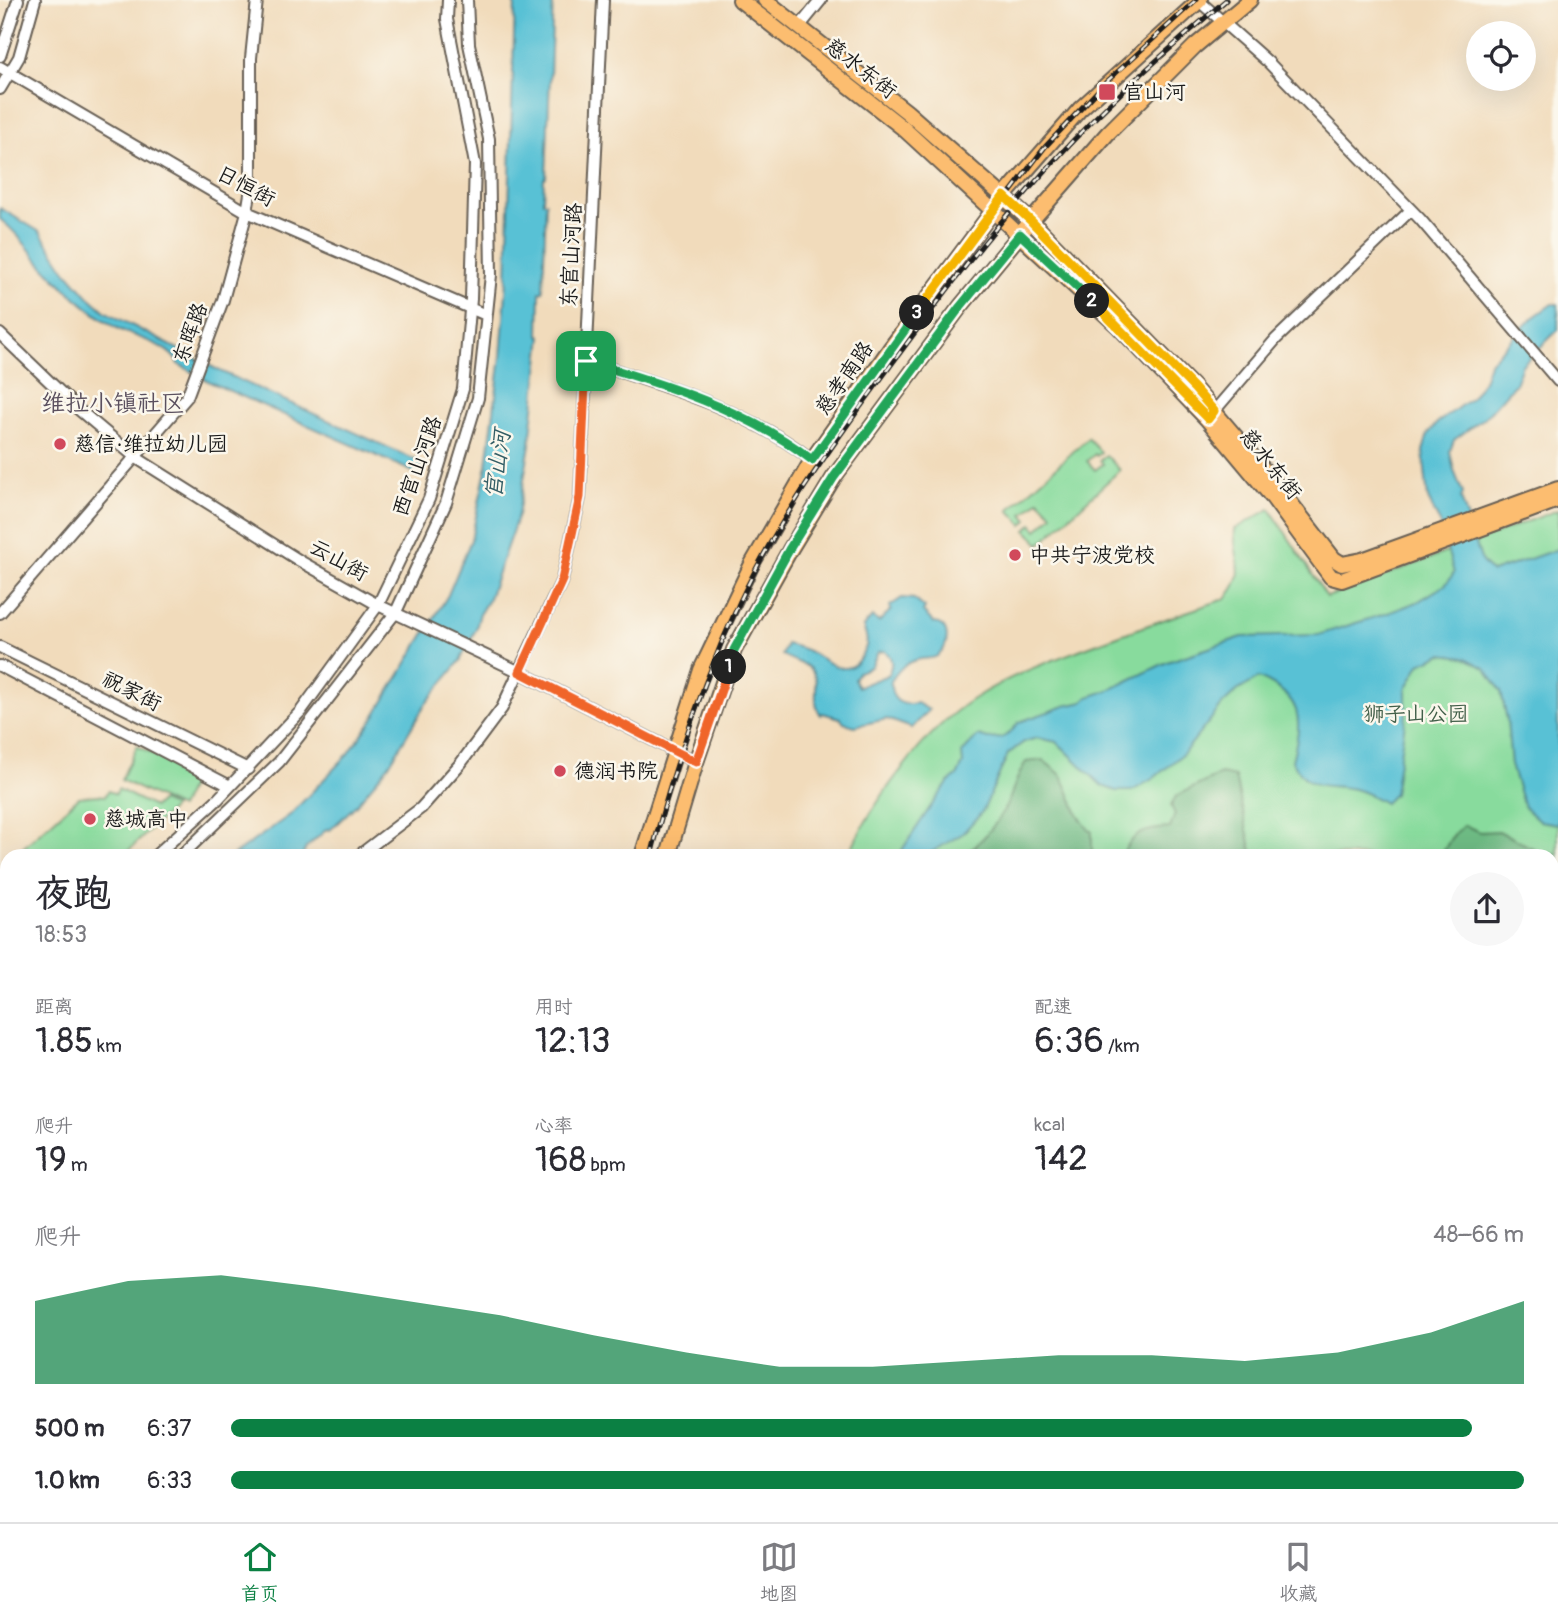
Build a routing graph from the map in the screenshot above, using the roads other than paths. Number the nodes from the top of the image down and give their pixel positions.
1 (18, 0) edge
2 (35, 0) edge
3 (257, 0) edge
4 (448, 0) edge
5 (467, 0) edge
6 (603, 0) edge
7 (740, 0) edge
8 (765, 0) edge
9 (821, 0) edge
10 (1199, 0) edge
11 (1250, 0) edge
12 (1223, 23) junction
13 (799, 27) junction
14 (0, 56) edge
15 (5, 70) edge
16 (0, 89) edge
17 (1004, 196) junction
18 (993, 209) junction
19 (1411, 210) junction
20 (247, 212) junction
21 (1031, 221) junction
22 (1020, 234) junction
23 (470, 308) junction
24 (486, 315) junction
25 (0, 334) edge
26 (586, 361) junction
27 (1558, 381) edge
28 (1211, 415) junction
29 (135, 457) junction
30 (812, 460) junction
31 (1558, 489) edge
32 (1558, 500) edge
33 (378, 605) junction
34 (396, 612) junction
35 (0, 613) edge
36 (0, 647) edge
37 (0, 666) edge
38 (520, 672) junction
39 (675, 751) junction
40 (696, 762) junction
41 (247, 769) junction
42 (230, 786) junction
43 (162, 849) edge
44 (188, 849) edge
45 (367, 849) edge
46 (644, 849) edge
47 (670, 849) edge

1 - 14 street
2 - 15 street
3 - 20 street, 东晖路
4 - 23 street, 西官山河路
5 - 24 street, 西官山河路
6 - 26 street, 东官山河路
7 - 18 main road, 慈水东街
8 - 13 main road, 慈水东街
9 - 13 street
10 - 12 street
10 - 17 main road, 慈孝南路
11 - 12 main road
12 - 19 street
12 - 21 main road
13 - 17 main road, 慈水东街
15 - 16 street
15 - 20 street, 日恒街
17 - 18 main road, 慈孝南路
17 - 21 main road, 慈水东街
18 - 22 main road, 慈水东街
18 - 30 main road, 慈孝南路
19 - 27 street
19 - 28 street
20 - 23 street, 日恒街
20 - 29 street, 东晖路
21 - 22 main road
21 - 28 main road, 慈水东街
22 - 28 main road, 慈水东街
22 - 40 main road
23 - 24 street, 日恒街
23 - 33 street, 西官山河路
24 - 34 street, 西官山河路
25 - 29 street, 云山街
26 - 30 street
26 - 38 street, 东官山河路
28 - 31 main road, 慈水东街
28 - 32 main road, 慈水东街
29 - 33 street, 云山街
29 - 35 street, 东晖路
30 - 39 main road, 慈孝南路
33 - 34 street, 云山街
33 - 41 street, 西官山河路
34 - 38 street, 云山街
34 - 44 street, 西官山河路
36 - 41 street, 祝家街
37 - 42 street, 祝家街
38 - 39 street, 云山街
38 - 45 street, 东官山河路
39 - 40 street, 云山街
39 - 46 main road, 慈孝南路
40 - 47 main road
41 - 42 street, 西官山河路
42 - 43 street, 西官山河路

